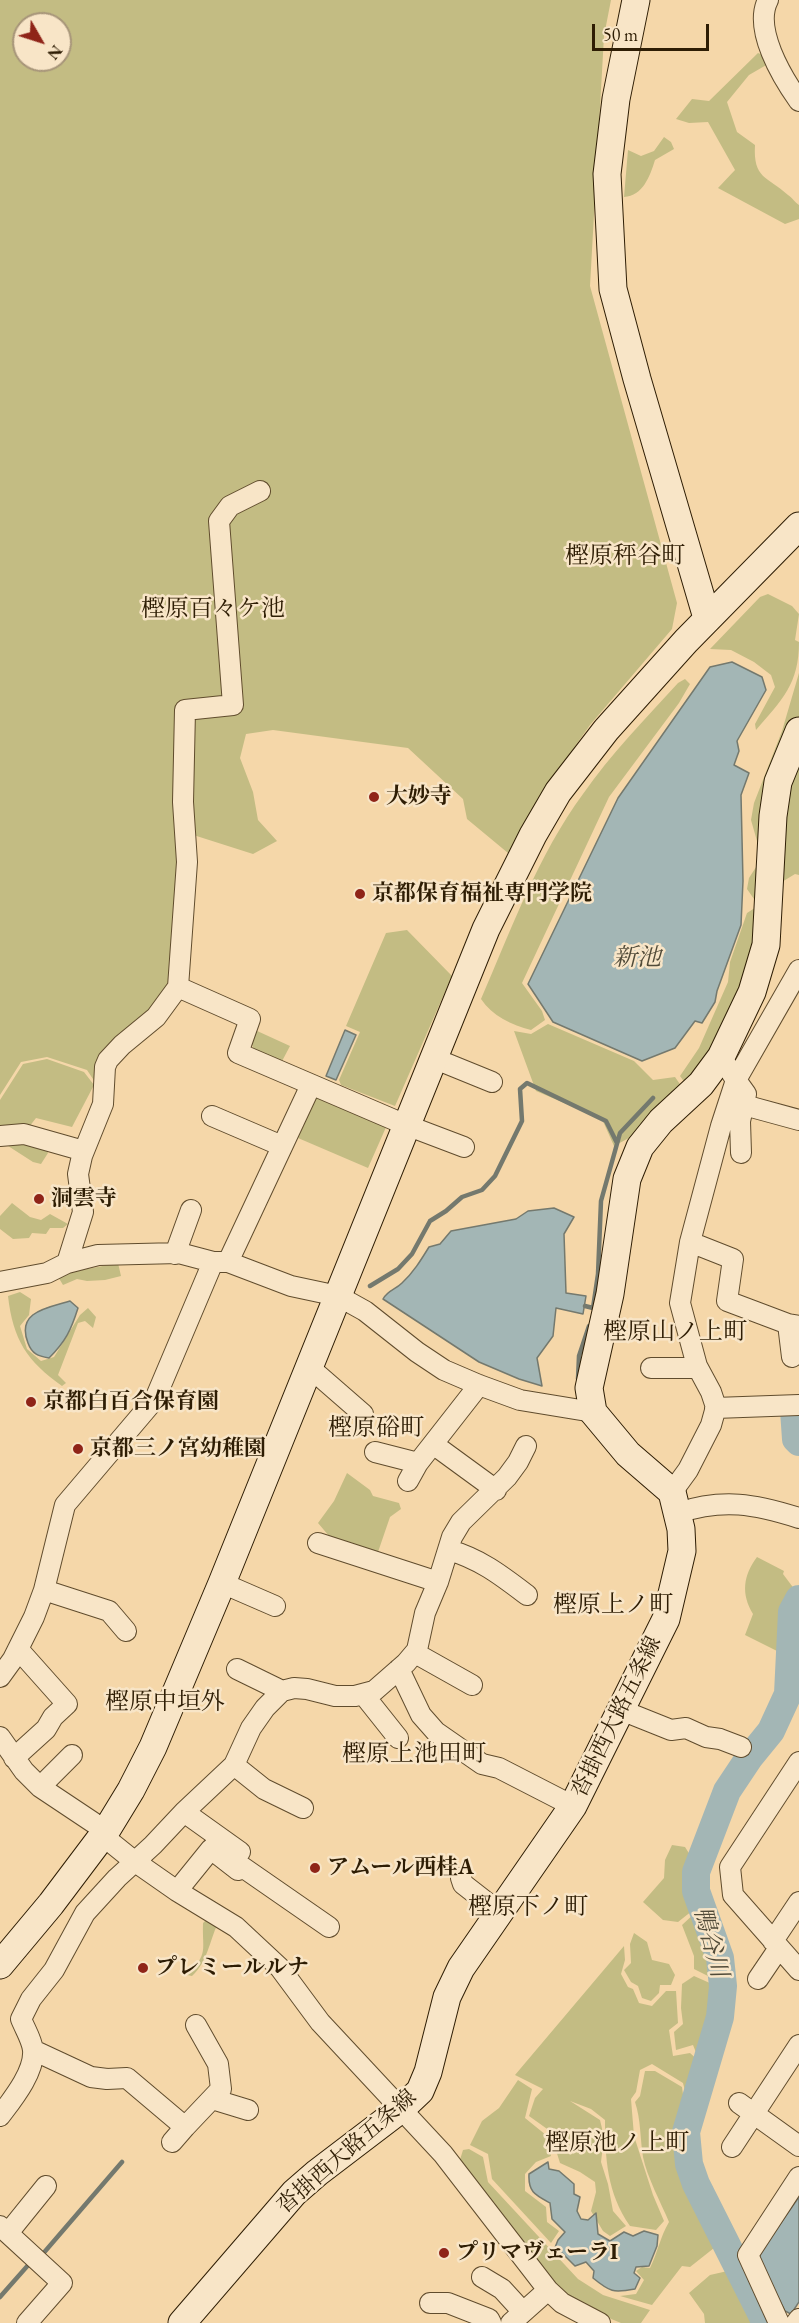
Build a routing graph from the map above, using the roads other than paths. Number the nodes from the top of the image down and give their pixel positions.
1 (636, 0) edge
2 (768, 0) edge
3 (799, 101) edge
4 (260, 491) dead end
5 (799, 526) edge
6 (707, 618) junction
7 (799, 731) edge
8 (799, 970) edge
9 (178, 987) junction
10 (721, 1057) junction
11 (433, 1058) junction
12 (736, 1080) junction
13 (492, 1082) dead end
14 (311, 1085) junction
15 (744, 1105) junction
16 (212, 1116) dead end
17 (799, 1120) edge
18 (406, 1125) junction
19 (0, 1136) edge
20 (282, 1146) junction
21 (464, 1148) dead end
22 (84, 1151) junction
23 (741, 1153) dead end
24 (191, 1210) dead end
25 (690, 1242) junction
26 (175, 1254) junction
27 (221, 1262) junction
28 (67, 1263) junction
29 (0, 1282) edge
30 (338, 1296) junction
31 (794, 1325) edge
32 (792, 1358) dead end
33 (309, 1367) junction
34 (651, 1368) dead end
35 (698, 1368) junction
36 (479, 1385) junction
37 (799, 1405) edge
38 (715, 1408) junction
39 (593, 1412) junction
40 (363, 1414) dead end
41 (433, 1444) junction
42 (526, 1446) dead end
43 (375, 1452) dead end
44 (418, 1463) junction
45 (408, 1481) dead end
46 (496, 1490) junction
47 (675, 1503) junction
48 (799, 1518) edge
49 (318, 1543) dead end
50 (448, 1550) junction
51 (438, 1582) junction
52 (222, 1583) junction
53 (44, 1590) junction
54 (527, 1595) dead end
55 (275, 1606) dead end
56 (118, 1629) dead end
57 (18, 1649) junction
58 (415, 1653) junction
59 (237, 1669) dead end
60 (399, 1669) junction
61 (0, 1677) edge
62 (471, 1685) dead end
63 (282, 1691) junction
64 (363, 1694) junction
65 (621, 1710) junction
66 (0, 1737) edge
67 (398, 1738) dead end
68 (741, 1747) dead end
69 (72, 1755) dead end
70 (14, 1758) junction
71 (799, 1762) edge
72 (234, 1765) junction
73 (40, 1787) junction
74 (573, 1806) junction
75 (303, 1809) dead end
76 (184, 1812) junction
77 (104, 1833) junction
78 (240, 1852) dead end
79 (134, 1861) junction
80 (461, 1878) dead end
81 (177, 1891) junction
82 (799, 1902) edge
83 (499, 1912) junction
84 (329, 1927) dead end
85 (776, 1944) junction
86 (0, 1965) edge
87 (799, 1970) edge
88 (758, 1978) dead end
89 (196, 2025) dead end
90 (799, 2045) edge
91 (33, 2050) junction
92 (212, 2099) junction
93 (401, 2109) junction
94 (746, 2109) junction
95 (248, 2110) dead end
96 (0, 2116) edge
97 (185, 2127) junction
98 (172, 2142) dead end
99 (732, 2146) dead end
100 (799, 2146) edge
101 (799, 2177) edge
102 (46, 2186) dead end
103 (4, 2229) edge
104 (482, 2277) dead end
105 (548, 2290) junction
106 (430, 2303) dead end
107 (517, 2318) edge
108 (799, 2319) edge
109 (27, 2323) edge
110 (182, 2323) edge
111 (491, 2323) edge
112 (600, 2323) edge
113 (779, 2323) edge
114 (796, 2323) edge

1 - 6 street
2 - 3 street
4 - 9 street
5 - 6 street
6 - 11 street
7 - 10 street
8 - 12 street
9 - 14 street
9 - 22 street
10 - 12 street
10 - 39 street
11 - 13 street
11 - 18 street
12 - 15 street
12 - 25 street
14 - 18 street
14 - 20 street
15 - 17 street
15 - 23 street
16 - 20 street
18 - 21 street
18 - 30 street
19 - 22 street
20 - 27 street
22 - 28 street
24 - 26 street
25 - 31 street
25 - 35 street
26 - 27 street
26 - 28 street
27 - 30 street
27 - 53 street
28 - 29 street
30 - 33 street
30 - 36 street
31 - 32 street
33 - 40 street
33 - 52 street
34 - 35 street
35 - 38 street
36 - 39 street
36 - 41 street
37 - 38 street
38 - 47 street
39 - 47 street
41 - 44 street
41 - 46 street
42 - 46 street
43 - 44 street
44 - 45 street
46 - 50 street
47 - 48 street
47 - 65 street, 沓掛西大路五条線
49 - 51 street
50 - 51 street
50 - 54 street
51 - 58 street
52 - 55 street
52 - 77 street
53 - 56 street
53 - 57 street
57 - 61 street
57 - 70 street
58 - 60 street
58 - 62 street
59 - 63 street
60 - 64 street
60 - 74 street
63 - 64 street
63 - 72 street
64 - 67 street
65 - 68 street
65 - 74 street, 沓掛西大路五条線
66 - 70 street
69 - 73 street
70 - 73 street
71 - 85 street
72 - 75 street
72 - 76 street
73 - 77 street
74 - 83 street, 沓掛西大路五条線
76 - 78 street
76 - 79 street
77 - 79 street
77 - 86 street
79 - 81 street
79 - 91 street
80 - 83 street
81 - 84 street
81 - 93 street
82 - 85 street
83 - 93 street, 沓掛西大路五条線
85 - 87 street
85 - 88 street
89 - 92 street
90 - 94 street
91 - 96 street
91 - 97 street
92 - 95 street
92 - 97 street
93 - 105 street
93 - 110 street, 沓掛西大路五条線
94 - 99 street
94 - 100 street
97 - 98 street
101 - 113 street
102 - 103 street
103 - 109 street
104 - 107 street
105 - 107 street
105 - 112 street
106 - 111 street
108 - 114 street

